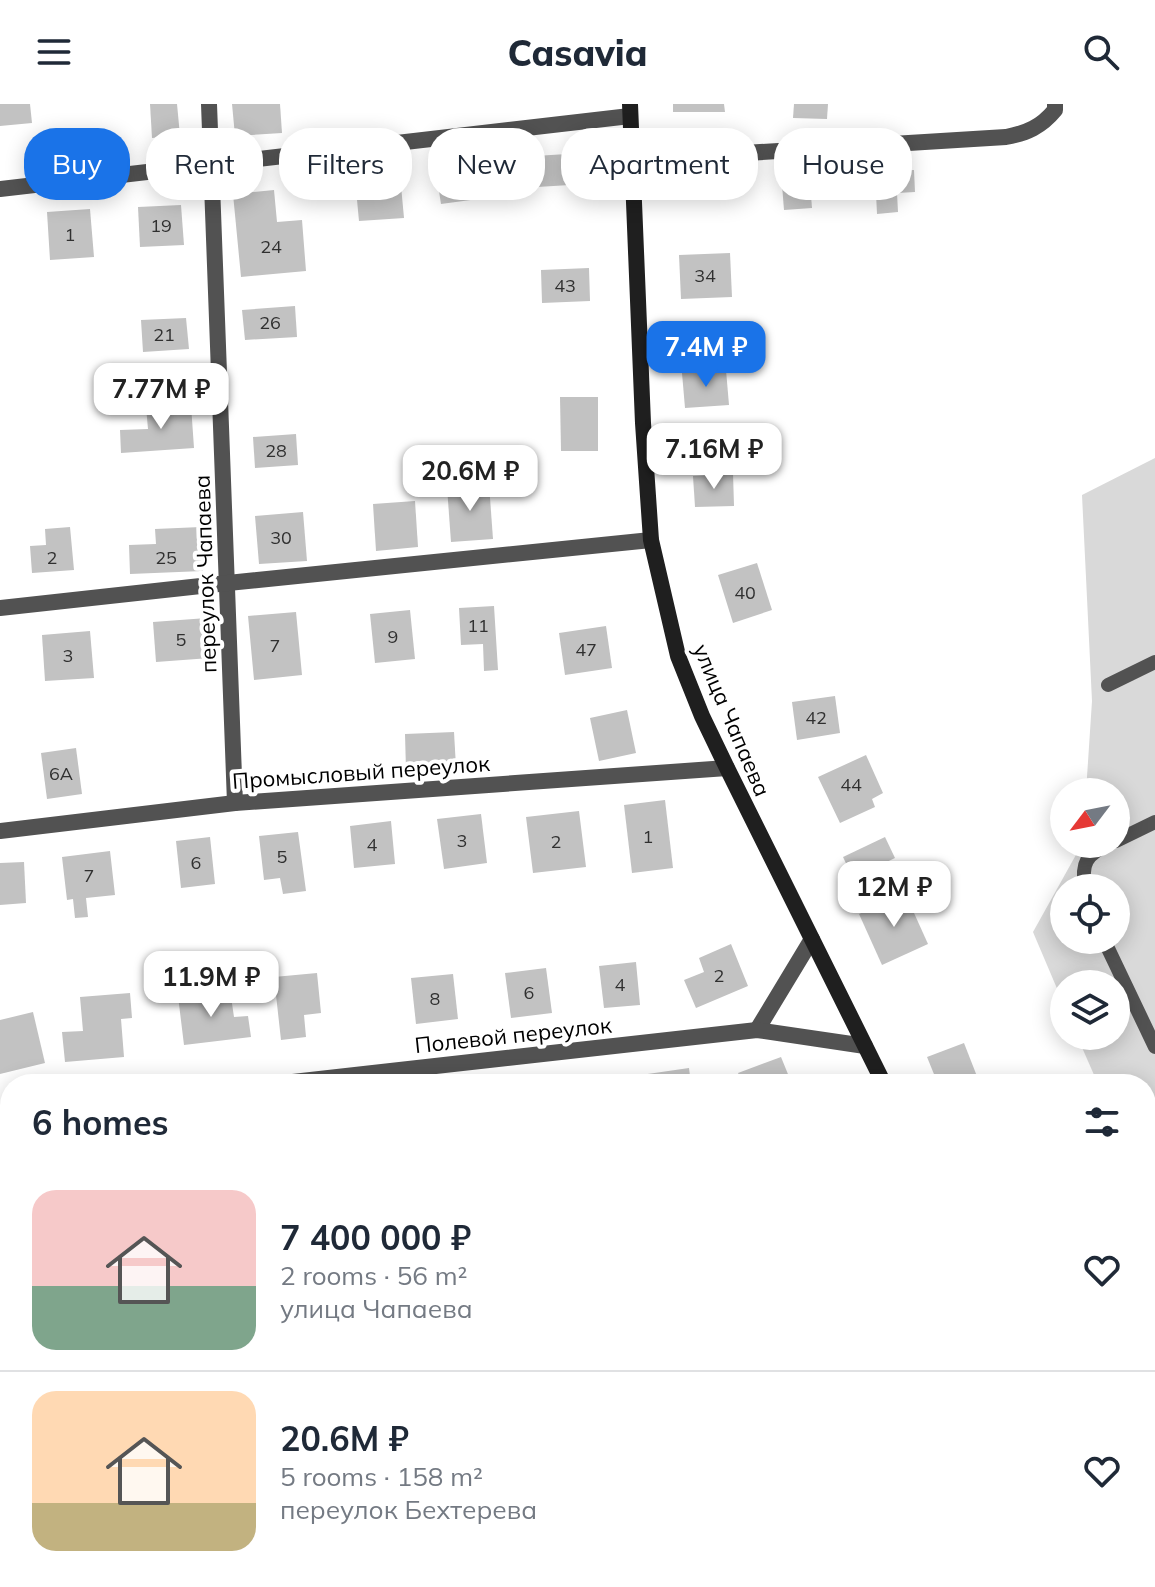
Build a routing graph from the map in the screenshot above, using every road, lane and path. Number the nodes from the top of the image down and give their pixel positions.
1 (209, 104) edge
2 (1055, 104) edge
3 (630, 110) edge
4 (210, 128) edge
5 (758, 152) edge
6 (263, 157) edge
7 (146, 172) edge
8 (0, 189) edge
9 (213, 200) edge
10 (634, 200) edge
11 (651, 540) junction
12 (228, 583) junction
13 (0, 608) edge
14 (1155, 662) edge
15 (1108, 685) dead end
16 (727, 768) junction
17 (235, 803) junction
18 (1155, 822) edge
19 (0, 831) edge
20 (1130, 834) edge
21 (812, 939) junction
22 (1111, 954) edge
23 (757, 1030) junction
24 (865, 1046) junction
25 (1155, 1047) edge
26 (364, 1074) edge
27 (879, 1074) edge

1 - 4 street, переулок Чапаева
2 - 5 street
3 - 6 street
7 - 8 street
9 - 12 street, переулок Чапаева
10 - 11 street, улица Чапаева
11 - 12 street
11 - 16 street, улица Чапаева
12 - 13 street
12 - 17 street, переулок Чапаева
14 - 15 lane
16 - 17 street, Промысловый переулок
16 - 21 street, улица Чапаева
17 - 19 street, Промысловый переулок
18 - 20 lane
21 - 23 street
21 - 24 street, улица Чапаева
22 - 25 lane
23 - 24 street, Полевой переулок
23 - 26 street, Полевой переулок
24 - 27 street, улица Чапаева

